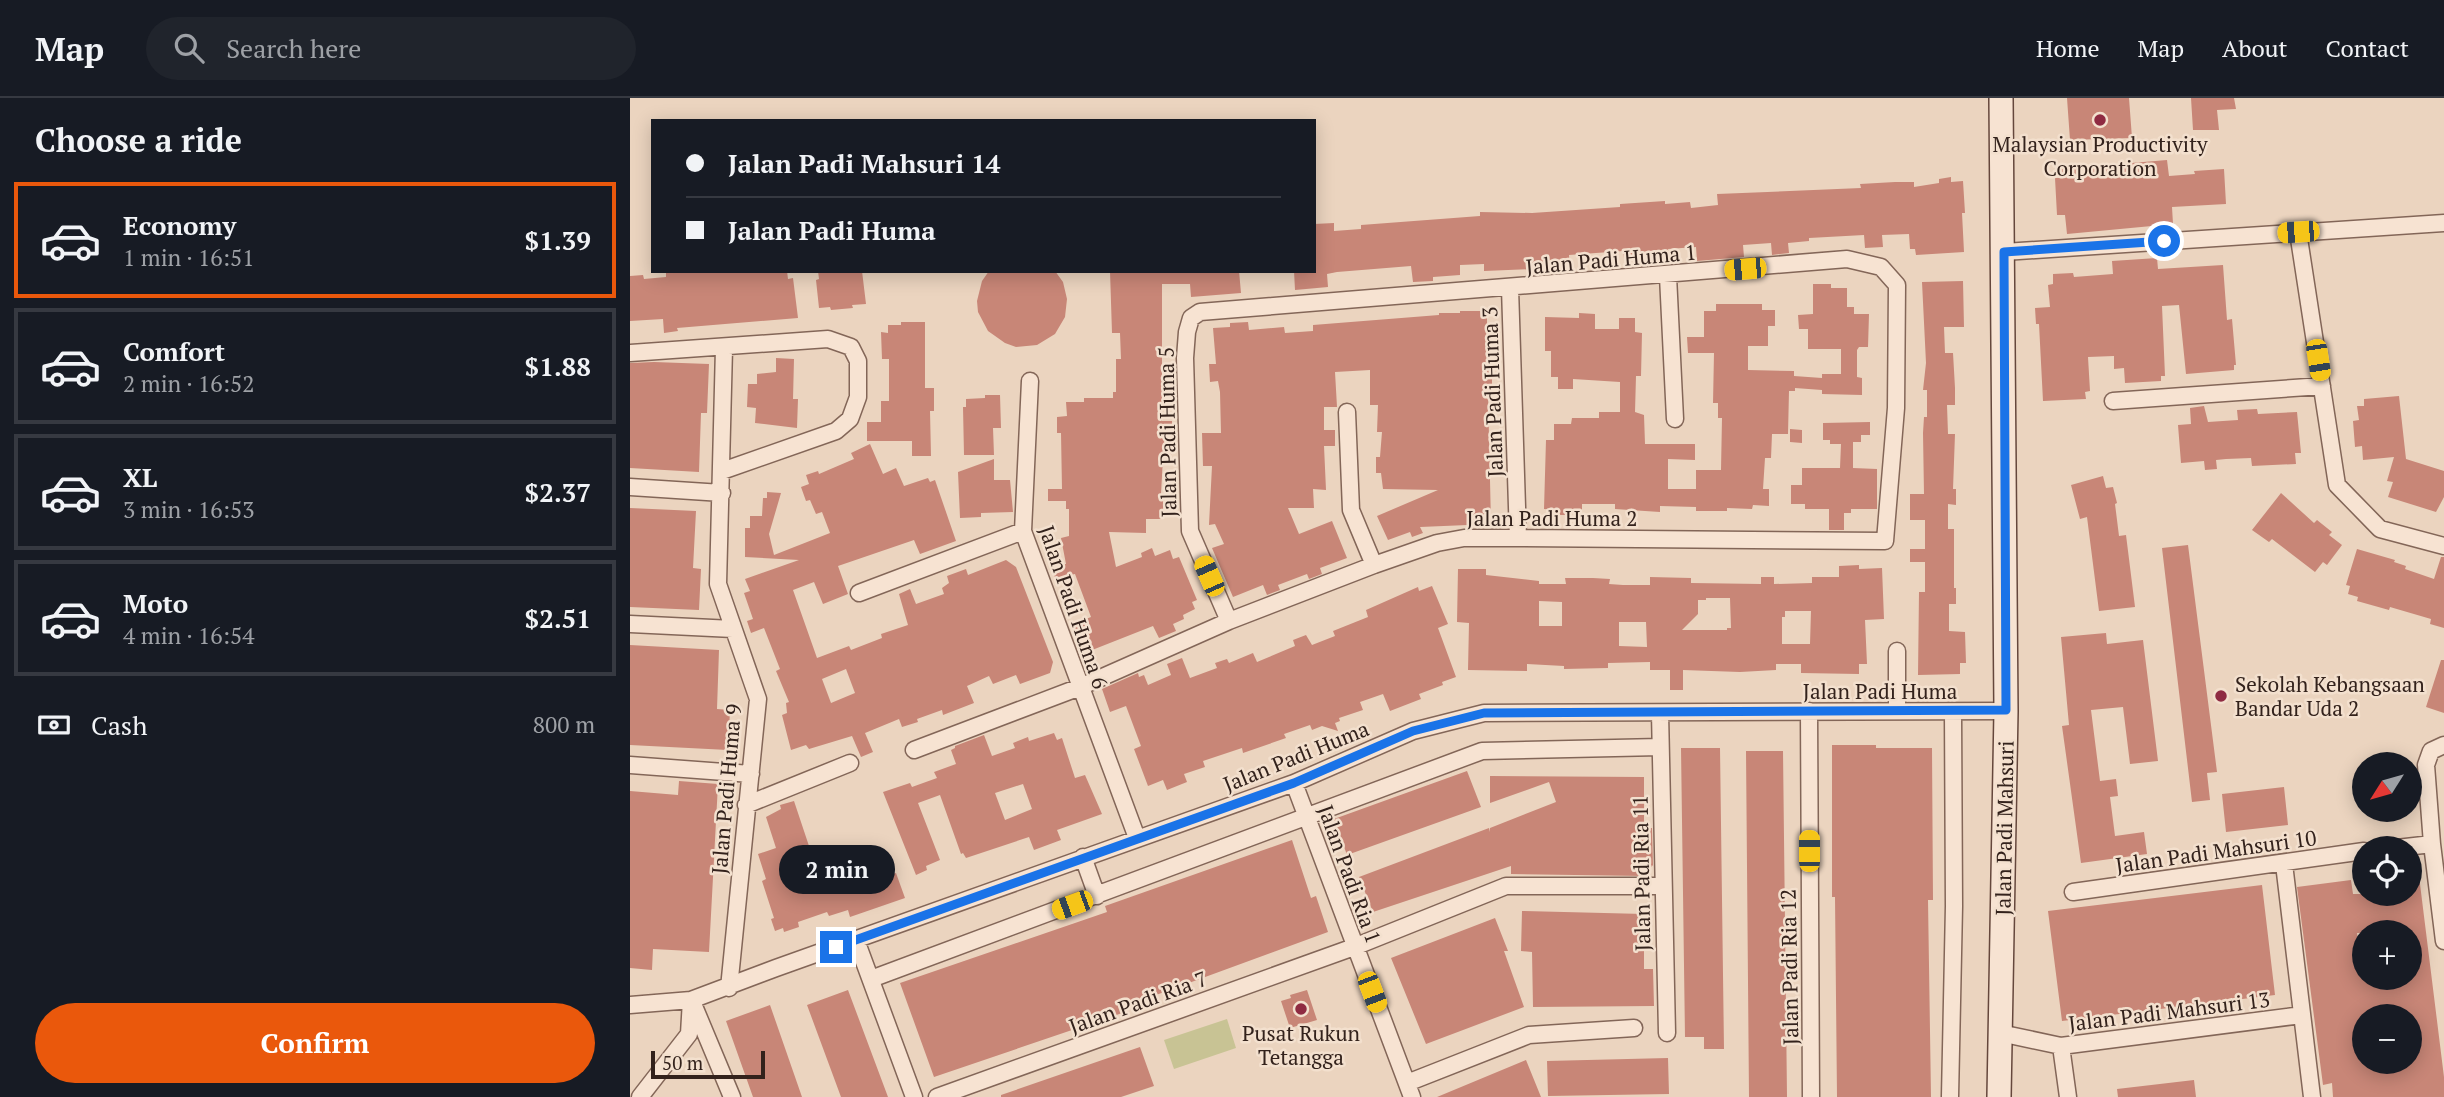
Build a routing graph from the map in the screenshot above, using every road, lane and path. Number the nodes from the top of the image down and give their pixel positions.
1 (2001, 98) edge
2 (2444, 223) edge
3 (2298, 232) junction
4 (2004, 252) junction
5 (1668, 276) junction
6 (1510, 288) junction
7 (1191, 318) joint
8 (724, 348) junction
9 (630, 353) edge
10 (1030, 381) dead end
11 (2322, 386) junction
12 (2113, 401) dead end
13 (1347, 412) dead end
14 (1675, 419) dead end
15 (722, 471) junction
16 (630, 487) edge
17 (722, 493) junction
18 (1023, 531) junction
19 (1518, 537) junction
20 (1885, 541) joint
21 (2444, 546) edge
22 (1374, 565) junction
23 (859, 593) dead end
24 (1229, 621) junction
25 (630, 624) edge
26 (733, 629) junction
27 (1897, 651) dead end
28 (1080, 688) junction
29 (2006, 710) junction
30 (1897, 711) junction
31 (1809, 712) junction
32 (1953, 712) junction
33 (1660, 713) junction
34 (2444, 746) edge
35 (1660, 747) junction
36 (914, 750) dead end
37 (850, 763) dead end
38 (630, 765) edge
39 (751, 774) junction
40 (1294, 783) junction
41 (746, 805) junction
42 (1307, 818) junction
43 (1136, 838) junction
44 (2432, 844) junction
45 (2422, 845) edge
46 (2352, 853) edge
47 (1083, 857) junction
48 (2284, 864) junction
49 (1662, 886) junction
50 (2073, 892) dead end
51 (1097, 896) junction
52 (856, 940) junction
53 (2444, 941) edge
54 (1354, 947) junction
55 (871, 979) junction
56 (729, 988) junction
57 (691, 1000) junction
58 (630, 1005) edge
59 (2302, 1015) junction
60 (1634, 1028) dead end
61 (1667, 1033) dead end
62 (2000, 1033) junction
63 (2061, 1046) junction
64 (1410, 1090) edge
65 (640, 1097) edge
66 (732, 1097) edge
67 (915, 1097) edge
68 (937, 1097) edge
69 (1811, 1097) edge
70 (1950, 1097) edge
71 (1999, 1097) edge
72 (2068, 1097) edge
73 (2312, 1097) edge

1 - 4 main road, Jalan Padi Mahsuri
2 - 3 street
3 - 4 street
3 - 11 street
4 - 29 main road, Jalan Padi Mahsuri
5 - 6 street, Jalan Padi Huma 1
5 - 14 street
5 - 20 street, Jalan Padi Huma 1
6 - 7 street, Jalan Padi Huma 1
6 - 19 street, Jalan Padi Huma 3
7 - 24 street, Jalan Padi Huma 5
8 - 9 street
8 - 15 street, Jalan Padi Huma 9
8 - 15 street
10 - 18 street, Jalan Padi Huma 6
11 - 12 street
11 - 21 street
13 - 22 street
15 - 17 street, Jalan Padi Huma 9
16 - 17 street
17 - 26 street, Jalan Padi Huma 9
18 - 23 street
18 - 28 street, Jalan Padi Huma 6
19 - 20 street, Jalan Padi Huma 2
19 - 22 street, Jalan Padi Huma 2
22 - 24 street, Jalan Padi Huma 2
24 - 28 street, Jalan Padi Huma 2
25 - 26 street
26 - 39 street, Jalan Padi Huma 9
27 - 30 street
28 - 36 street, Jalan Padi Huma 2
28 - 43 street, Jalan Padi Huma 6
29 - 32 street, Jalan Padi Huma
29 - 62 main road, Jalan Padi Mahsuri
30 - 31 street, Jalan Padi Huma
30 - 32 street, Jalan Padi Huma
31 - 33 street, Jalan Padi Huma
31 - 69 street, Jalan Padi Ria 12
32 - 70 street
33 - 35 street, Jalan Padi Ria 11
33 - 40 street, Jalan Padi Huma
34 - 44 street
35 - 42 street
35 - 49 street, Jalan Padi Ria 11
37 - 41 street
38 - 39 street
39 - 41 street, Jalan Padi Huma 9
40 - 42 street, Jalan Padi Ria 1
40 - 43 street, Jalan Padi Huma
41 - 56 street, Jalan Padi Huma 9
42 - 51 street
42 - 54 street, Jalan Padi Ria 1
43 - 47 street, Jalan Padi Huma
44 - 45 street
44 - 53 street
46 - 48 street, Jalan Padi Mahsuri 10
47 - 51 street
47 - 52 street, Jalan Padi Huma
48 - 50 street, Jalan Padi Mahsuri 10
48 - 59 street
49 - 54 street, Jalan Padi Ria 7
49 - 61 street, Jalan Padi Ria 11
51 - 55 street
52 - 55 street
52 - 56 street, Jalan Padi Huma
54 - 64 street, Jalan Padi Ria 1
54 - 68 street, Jalan Padi Ria 7
55 - 67 street
56 - 57 street, Jalan Padi Huma
57 - 58 street, Jalan Padi Huma
57 - 65 street
57 - 66 street
59 - 63 street, Jalan Padi Mahsuri 13
59 - 73 street
60 - 64 street
62 - 63 street, Jalan Padi Mahsuri 13
62 - 71 main road, Jalan Padi Mahsuri
63 - 72 street

